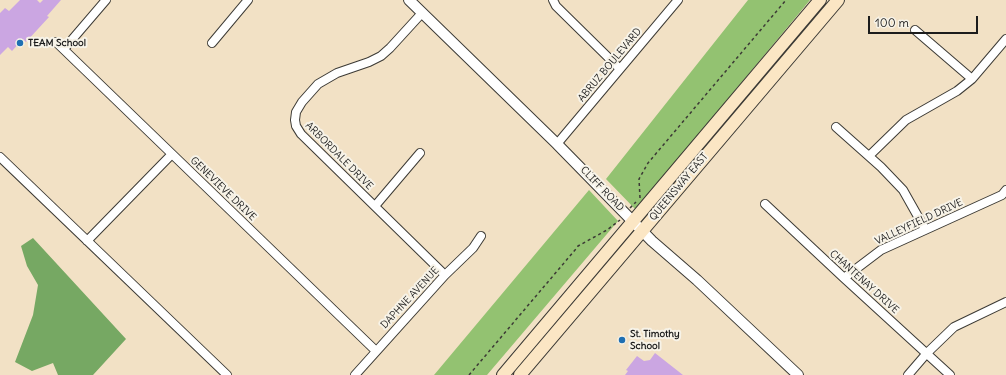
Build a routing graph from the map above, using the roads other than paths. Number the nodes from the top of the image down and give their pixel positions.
1 (106, 0) edge
2 (248, 0) edge
3 (409, 0) edge
4 (552, 0) edge
5 (678, 0) edge
6 (820, 0) edge
7 (838, 0) edge
8 (422, 13) junction
9 (916, 30) dead end
10 (1006, 39) edge
11 (56, 42) dead end
12 (212, 43) dead end
13 (64, 49) junction
14 (620, 68) junction
15 (972, 78) junction
16 (836, 127) dead end
17 (558, 144) junction
18 (420, 153) dead end
19 (172, 154) junction
20 (869, 156) junction
21 (0, 157) edge
22 (1006, 190) edge
23 (765, 204) dead end
24 (375, 206) junction
25 (632, 221) junction
26 (925, 229) junction
27 (642, 231) junction
28 (481, 236) dead end
29 (87, 241) junction
30 (445, 275) junction
31 (844, 278) junction
32 (1006, 302) edge
33 (376, 351) junction
34 (927, 352) junction
35 (227, 375) edge
36 (355, 375) edge
37 (503, 375) edge
38 (520, 375) edge
39 (798, 375) edge
40 (908, 375) edge
41 (950, 375) edge

1 - 13 street
2 - 12 street
3 - 8 street, CLIFF ROAD
4 - 14 street
5 - 14 street, ABRUZ BOULEVARD
6 - 25 main road, QUEENSWAY EAST
7 - 27 main road, QUEENSWAY EAST
8 - 17 street, CLIFF ROAD
8 - 24 street, ARBORDALE DRIVE
9 - 15 street
10 - 15 street
11 - 13 street, GENEVIEVE DRIVE
13 - 19 street, GENEVIEVE DRIVE
14 - 17 street, ABRUZ BOULEVARD
15 - 20 street
16 - 20 street
17 - 25 street, CLIFF ROAD
18 - 24 street
19 - 29 street
19 - 33 street, GENEVIEVE DRIVE
20 - 26 street
21 - 29 street
22 - 26 street, VALLEYFIELD DRIVE
23 - 31 street, CHANTENAY DRIVE
24 - 30 street, ARBORDALE DRIVE
25 - 27 street, CLIFF ROAD
25 - 37 main road, QUEENSWAY EAST
26 - 31 street, VALLEYFIELD DRIVE
27 - 38 main road, QUEENSWAY EAST
27 - 39 street, CLIFF ROAD
28 - 30 street, DAPHNE AVENUE
29 - 35 street
30 - 33 street, DAPHNE AVENUE
31 - 34 street, CHANTENAY DRIVE
32 - 34 street
33 - 36 street, DAPHNE AVENUE
34 - 40 street
34 - 41 street, CHANTENAY DRIVE

